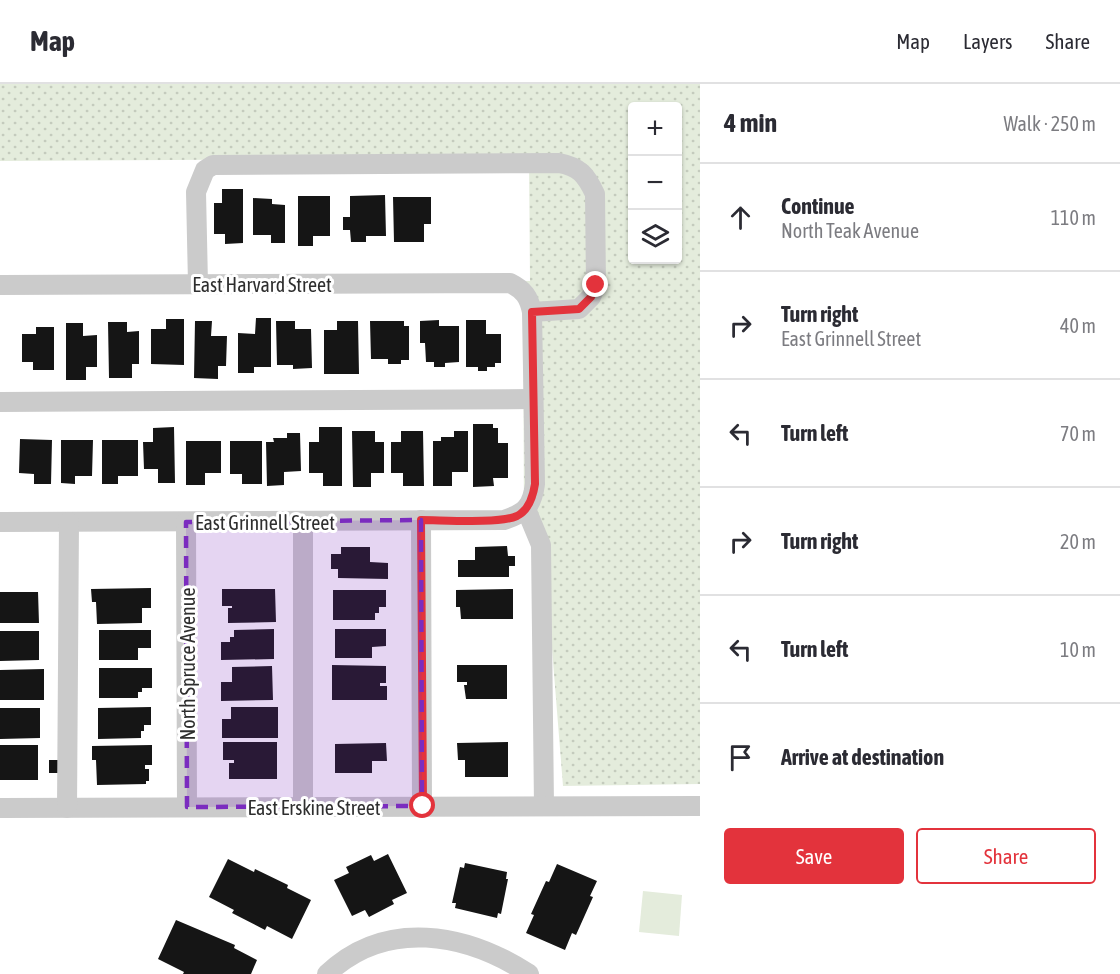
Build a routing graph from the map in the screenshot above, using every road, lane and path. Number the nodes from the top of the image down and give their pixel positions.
1 (198, 284) junction
2 (0, 285) edge
3 (532, 312) junction
4 (533, 399) junction
5 (0, 402) edge
6 (526, 508) junction
7 (421, 520) junction
8 (303, 521) junction
9 (0, 522) edge
10 (69, 522) junction
11 (186, 522) junction
12 (423, 806) junction
13 (543, 806) junction
14 (700, 806) edge
15 (187, 807) junction
16 (303, 807) junction
17 (0, 808) edge
18 (67, 808) junction
19 (327, 974) edge
20 (529, 974) edge

1 - 2 street, East Harvard Street
1 - 3 street, East Harvard Street
1 - 3 street
3 - 4 street
4 - 5 street
4 - 6 street
6 - 7 street, East Grinnell Street
6 - 13 street
7 - 8 street, East Grinnell Street
7 - 12 street
8 - 11 street, East Grinnell Street
8 - 16 street
9 - 10 street, East Grinnell Street
10 - 11 street, East Grinnell Street
10 - 18 street
11 - 15 street, North Spruce Avenue
12 - 13 street, East Erskine Street
12 - 16 street, East Erskine Street
13 - 14 street, East Erskine Street
15 - 16 street, East Erskine Street
15 - 18 street, East Erskine Street
17 - 18 street, East Erskine Street
19 - 20 street

